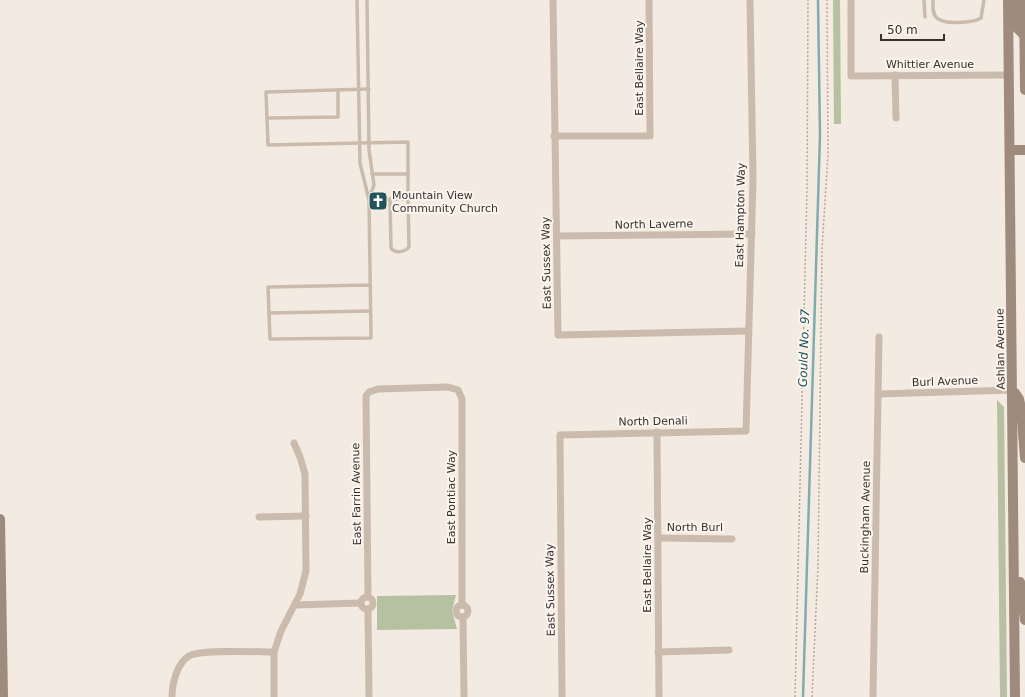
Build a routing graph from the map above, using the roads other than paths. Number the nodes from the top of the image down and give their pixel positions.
1 (553, 0) edge
2 (649, 0) edge
3 (750, 0) edge
4 (851, 0) edge
5 (924, 0) edge
6 (933, 0) edge
7 (984, 0) edge
8 (1008, 0) edge
9 (1016, 0) edge
10 (1024, 0) edge
11 (357, 1) edge
12 (367, 1) edge
13 (925, 17) dead end
14 (1025, 36) edge
15 (895, 75) junction
16 (1009, 75) junction
17 (338, 90) junction
18 (359, 90) junction
19 (369, 90) junction
20 (1025, 90) edge
21 (267, 118) junction
22 (896, 118) dead end
23 (554, 136) junction
24 (369, 142) junction
25 (360, 143) junction
26 (1010, 150) junction
27 (1025, 150) edge
28 (372, 174) junction
29 (408, 174) junction
30 (408, 198) junction
31 (390, 199) junction
32 (369, 200) junction
33 (752, 234) junction
34 (557, 236) junction
35 (370, 286) junction
36 (370, 311) junction
37 (269, 313) junction
38 (748, 331) junction
39 (879, 337) dead end
40 (1013, 390) junction
41 (369, 392) joint
42 (878, 394) junction
43 (746, 430) joint
44 (657, 432) junction
45 (560, 435) joint
46 (294, 444) dead end
47 (1025, 458) edge
48 (306, 516) junction
49 (259, 517) dead end
50 (0, 519) edge
51 (659, 538) junction
52 (732, 539) dead end
53 (1014, 552) junction
54 (368, 597) junction
55 (361, 604) junction
56 (295, 605) junction
57 (368, 610) junction
58 (1025, 620) edge
59 (729, 650) dead end
60 (274, 652) junction
61 (658, 652) junction
62 (1, 677) edge
63 (3, 697) edge
64 (172, 697) edge
65 (274, 697) edge
66 (369, 697) edge
67 (464, 697) edge
68 (562, 697) edge
69 (659, 697) edge
70 (873, 697) edge
71 (1016, 697) edge

1 - 23 street, East Sussex Way
2 - 23 street, East Bellaire Way
3 - 33 street, East Hampton Way
4 - 15 street, Whittier Avenue
5 - 13 lane
6 - 7 lane
8 - 16 main road, Ashlan Avenue
9 - 14 main road
10 - 14 main road
11 - 12 lane
11 - 18 lane
12 - 19 lane
14 - 20 main road
15 - 16 street, Whittier Avenue
15 - 22 street
16 - 26 main road, Ashlan Avenue
17 - 18 lane
17 - 21 lane
17 - 21 lane
18 - 19 lane
18 - 25 lane
19 - 24 lane
21 - 25 lane
23 - 34 street, East Sussex Way
24 - 25 lane
24 - 28 lane
24 - 29 lane
25 - 32 lane
26 - 27 main road
26 - 40 main road, Ashlan Avenue
28 - 29 lane
28 - 32 lane
29 - 30 lane
30 - 31 lane
30 - 31 lane
31 - 32 lane
32 - 35 lane
33 - 34 street, North Laverne
33 - 38 street, East Hampton Way
34 - 38 street, East Sussex Way
35 - 36 lane
35 - 37 lane
36 - 37 lane
36 - 37 lane
38 - 43 street, East Hampton Way
39 - 42 street, Buckingham Avenue
40 - 42 street, Burl Avenue
40 - 47 main road
40 - 53 main road, Ashlan Avenue
41 - 54 street, East Farrin Avenue
41 - 67 street, East Pontiac Way
42 - 70 street, Buckingham Avenue
43 - 44 street, North Denali
44 - 45 street, North Denali
44 - 51 street, East Bellaire Way
45 - 68 street, East Sussex Way
46 - 48 street
48 - 49 street
48 - 56 street
50 - 62 main road
51 - 52 street, North Burl
51 - 61 street, East Bellaire Way
53 - 58 main road
53 - 71 main road, Ashlan Avenue
54 - 55 street
54 - 57 street
55 - 56 street
55 - 57 street
56 - 60 street
57 - 66 street
59 - 61 street
60 - 64 street
60 - 65 street
61 - 69 street, East Bellaire Way
62 - 63 main road

